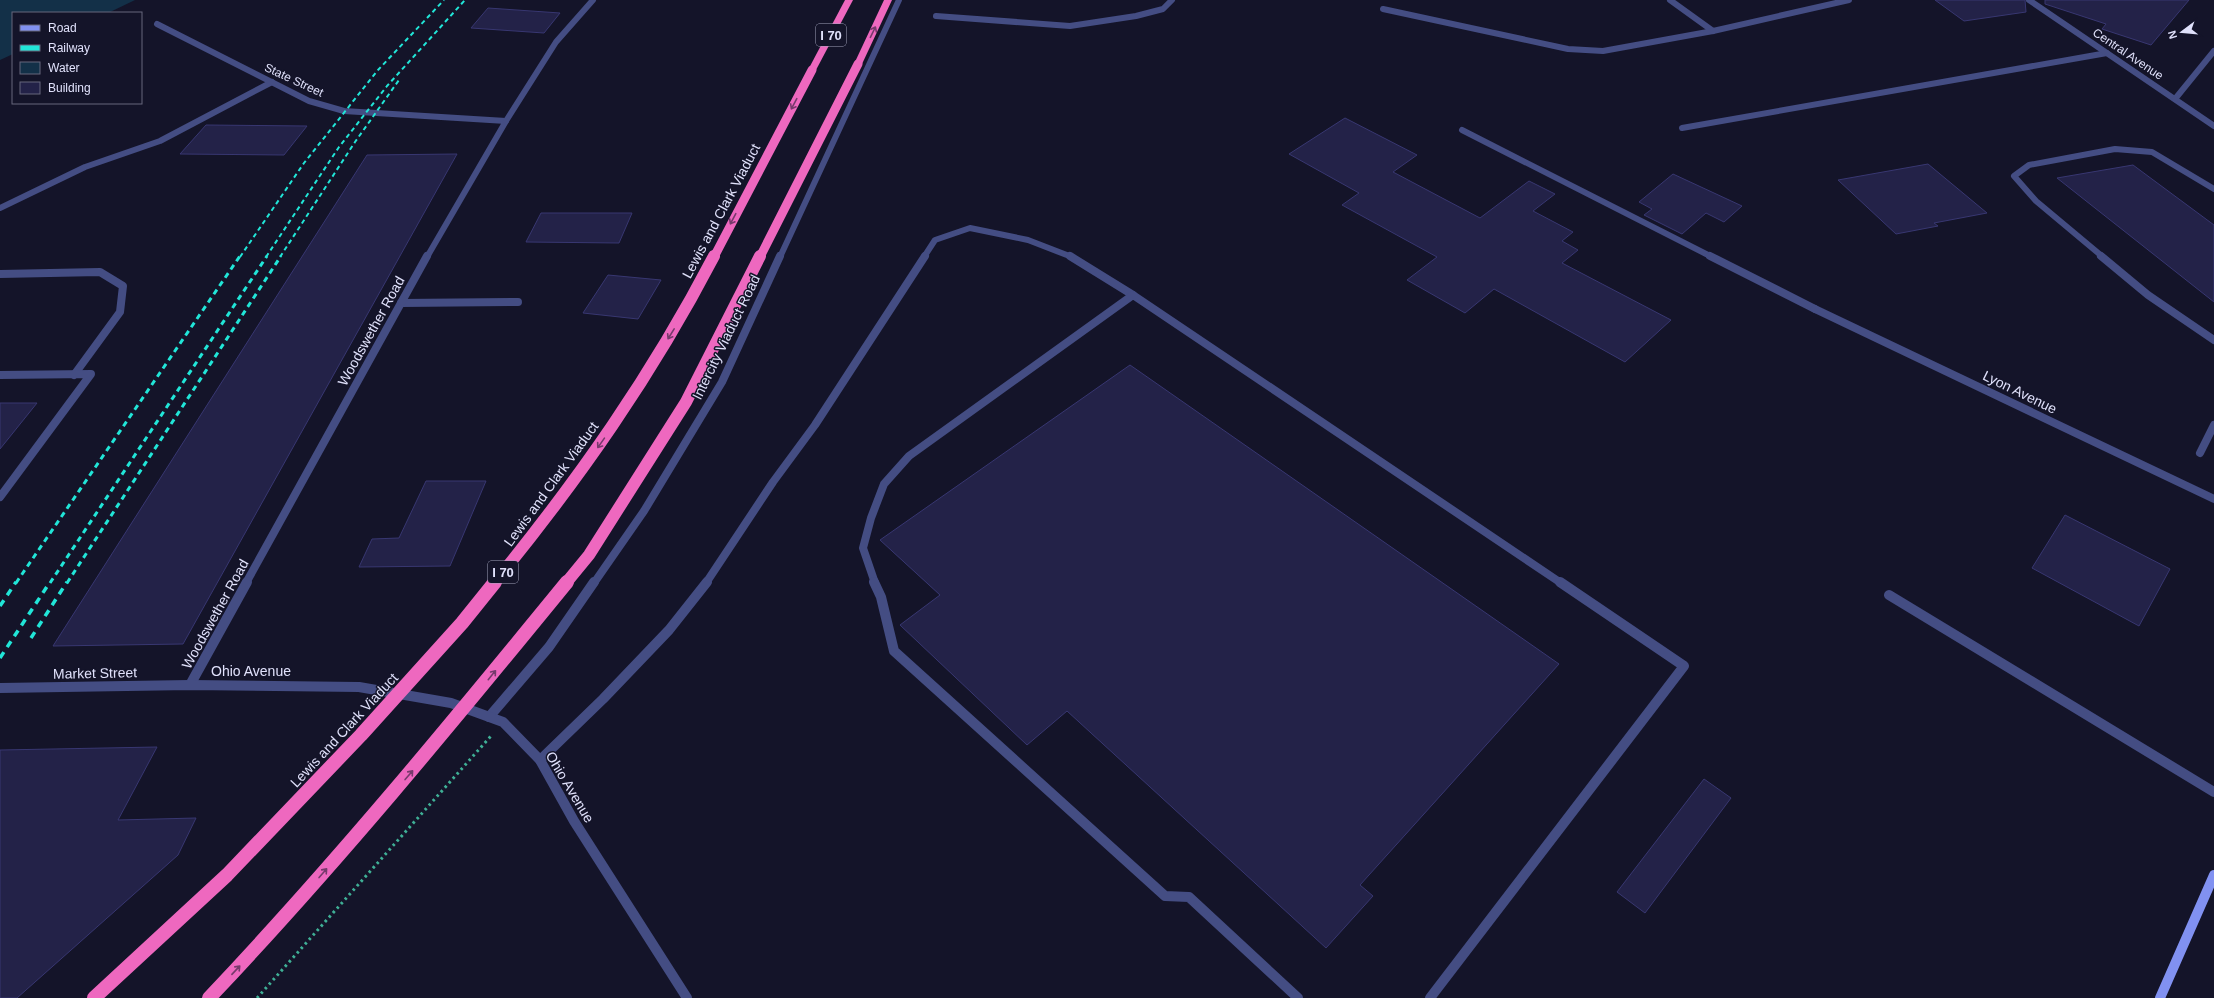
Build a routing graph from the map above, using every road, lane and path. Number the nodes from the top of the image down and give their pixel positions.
1 (592, 0) edge
2 (849, 0) edge
3 (888, 0) edge
4 (899, 0) edge
5 (1172, 0) edge
6 (1670, 0) edge
7 (1849, 0) edge
8 (2029, 0) edge
9 (1383, 9) dead end
10 (936, 16) dead end
11 (157, 24) dead end
12 (1713, 31) junction
13 (2214, 51) edge
14 (2107, 53) junction
15 (272, 82) junction
16 (2175, 99) junction
17 (506, 121) junction
18 (2214, 126) edge
19 (1682, 128) dead end
20 (1462, 130) dead end
21 (2214, 189) edge
22 (0, 208) edge
23 (0, 274) edge
24 (1133, 295) junction
25 (518, 302) dead end
26 (401, 304) junction
27 (2214, 340) edge
28 (0, 375) edge
29 (74, 375) junction
30 (2214, 425) edge
31 (2200, 453) dead end
32 (0, 496) edge
33 (2214, 499) edge
34 (1889, 595) dead end
35 (190, 685) junction
36 (0, 688) edge
37 (489, 717) junction
38 (540, 760) junction
39 (2214, 792) edge
40 (2214, 876) edge
41 (94, 998) edge
42 (209, 998) edge
43 (687, 998) edge
44 (1298, 998) edge
45 (1430, 998) edge
46 (2160, 998) edge

1 - 17 street, Woodswether Road
2 -> 41 highway, Lewis and Clark Viaduct / I 70, bridge
42 -> 3 highway, I 70, bridge
4 - 37 street, Intercity Viaduct Road
5 - 10 street
6 - 12 street
7 - 12 street
8 - 14 street, Central Avenue
9 - 12 street
11 - 15 street, State Street
13 - 16 street
14 - 16 street, Central Avenue
14 - 19 street
15 - 17 street, State Street
15 - 22 street
16 - 18 street, Central Avenue
17 - 26 street, Woodswether Road
20 - 33 street, Lyon Avenue
21 - 27 street
23 - 29 street
24 - 38 street
24 - 44 street
24 - 45 street
25 - 26 street
26 - 35 street, Woodswether Road
28 - 29 street
29 - 32 street
30 - 31 street
34 - 39 street
35 - 36 street, Market Street
35 - 37 street, Ohio Avenue
37 - 38 street, Ohio Avenue
38 - 43 street, Ohio Avenue
40 - 46 main road

